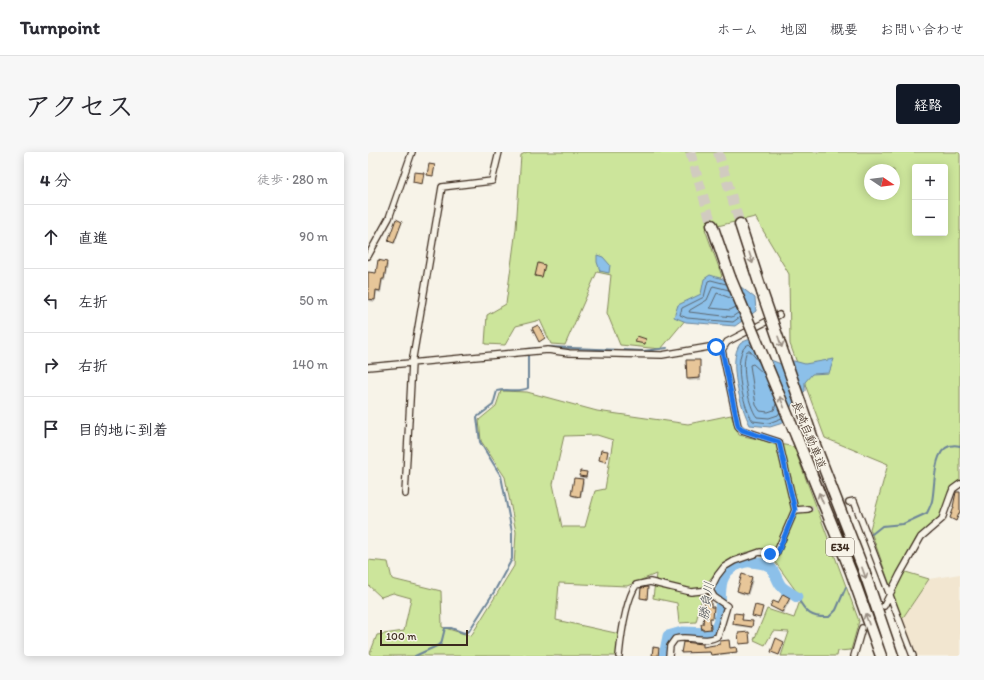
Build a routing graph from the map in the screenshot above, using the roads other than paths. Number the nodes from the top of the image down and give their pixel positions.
1 (412, 152) edge
2 (499, 152) edge
3 (712, 224) tunnel mouth
4 (740, 224) tunnel mouth
5 (368, 256) edge
6 (779, 315) dead end
7 (722, 350) junction
8 (412, 363) junction
9 (368, 367) edge
10 (960, 484) edge
11 (405, 494) dead end
12 (849, 502) dead end
13 (808, 509) tunnel mouth
14 (795, 510) junction
15 (710, 590) junction
16 (889, 595) junction
17 (884, 606) dead end
18 (862, 628) dead end
19 (619, 656) edge
20 (669, 656) edge
21 (854, 656) edge
22 (881, 656) edge
23 (893, 656) edge
24 (913, 656) edge

1 - 5 street
2 - 8 street
22 -> 3 highway, 長崎自動車道 / E34, bridge
4 -> 23 highway, 長崎自動車道 / E34, bridge
6 - 7 street
7 - 8 street
7 - 14 street
8 - 9 street
8 - 11 street
10 - 16 street
12 - 16 street
13 - 14 street
14 - 15 street
15 - 19 street
15 - 20 street
16 - 17 street
16 - 24 street
18 - 21 street

